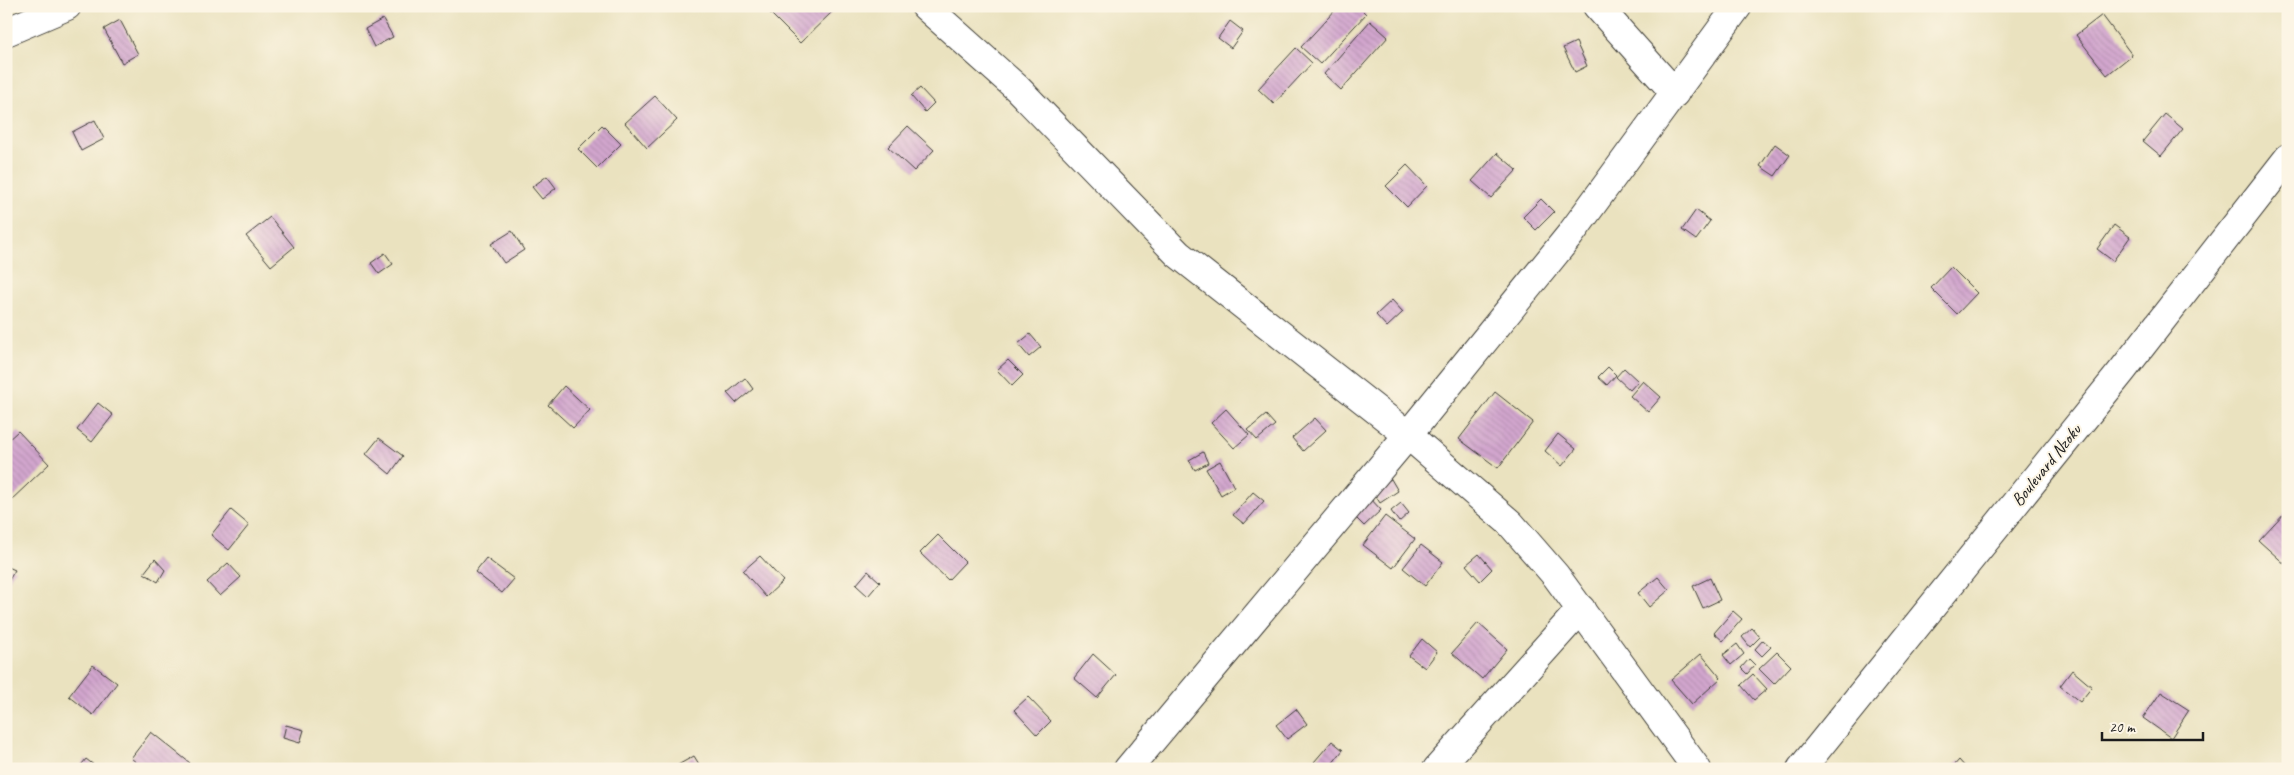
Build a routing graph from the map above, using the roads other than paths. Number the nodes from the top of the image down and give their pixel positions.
1 (67, 6) edge
2 (925, 6) edge
3 (1598, 6) edge
4 (1738, 6) edge
5 (6, 32) edge
6 (1675, 93) junction
7 (2288, 158) edge
8 (1408, 435) junction
9 (1581, 609) junction
10 (1128, 769) edge
11 (1438, 769) edge
12 (1697, 769) edge
13 (1801, 769) edge

1 - 5 street
2 - 8 street
3 - 6 street
4 - 6 street
6 - 8 street
7 - 13 street, Boulevard Nzoku
8 - 9 street
8 - 10 street
9 - 11 street
9 - 12 street

